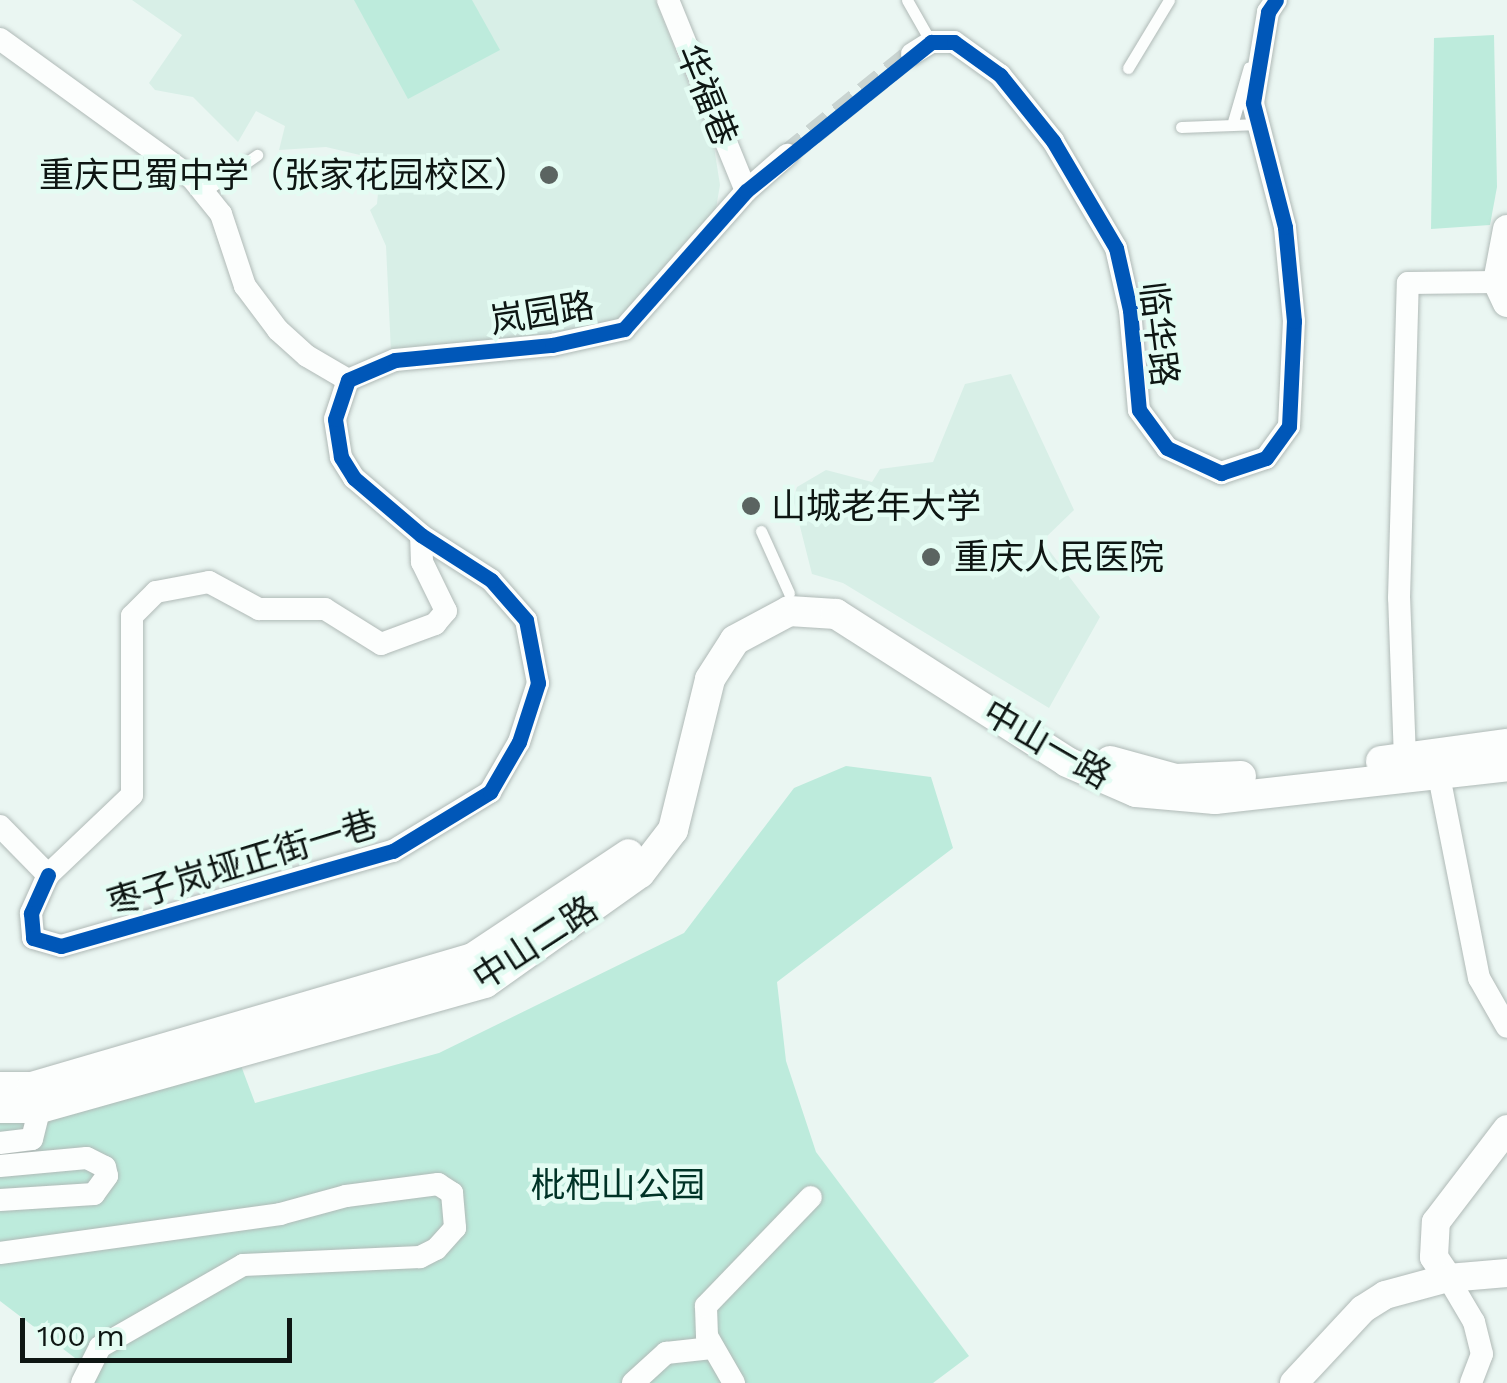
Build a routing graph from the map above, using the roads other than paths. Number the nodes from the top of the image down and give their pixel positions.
1 (668, 0) edge
2 (907, 0) edge
3 (1169, 0) edge
4 (1268, 0) edge
5 (1276, 0) edge
6 (0, 39) edge
7 (922, 48) joint
8 (1128, 68) dead end
9 (1259, 124) junction
10 (1232, 125) junction
11 (1181, 128) dead end
12 (787, 155) tunnel mouth
13 (257, 156) dead end
14 (746, 191) junction
15 (204, 192) junction
16 (1507, 229) edge
17 (1502, 292) edge
18 (348, 380) junction
19 (761, 531) dead end
20 (420, 535) junction
21 (789, 602) junction
22 (1507, 744) edge
23 (1405, 759) junction
24 (1507, 766) edge
25 (1439, 776) junction
26 (0, 826) edge
27 (48, 875) junction
28 (1507, 1027) edge
29 (0, 1087) edge
30 (0, 1108) edge
31 (40, 1108) junction
32 (1507, 1130) edge
33 (0, 1143) edge
34 (0, 1166) edge
35 (811, 1197) dead end
36 (0, 1200) edge
37 (0, 1253) edge
38 (1507, 1273) edge
39 (1448, 1278) junction
40 (712, 1348) junction
41 (82, 1383) edge
42 (633, 1383) edge
43 (734, 1383) edge
44 (1294, 1383) edge
45 (1472, 1383) edge

1 - 14 street, 华福巷
2 - 7 lane
3 - 8 lane
4 - 10 lane
5 - 9 street, 临华路
6 - 15 street
7 - 9 street, 临华路
9 - 10 lane
10 - 11 lane
12 - 14 street, 岚园路
13 - 15 lane
14 - 18 street, 岚园路
15 - 18 street
16 - 17 street
17 - 23 street
18 - 20 street, 枣子岚垭正街一巷
19 - 21 lane
20 - 27 street
20 - 27 street, 枣子岚垭正街一巷
21 - 23 main road, 中山一路
21 - 25 main road, 中山一路
21 - 29 main road, 中山二路
21 - 31 main road, 中山二路
22 - 23 main road, 中山一路
24 - 25 main road, 中山一路
25 - 28 street
26 - 27 street
30 - 31 main road, 中山二路
31 - 33 street
32 - 39 street
34 - 36 street
35 - 40 street
37 - 41 street
38 - 39 street
39 - 44 street
39 - 45 street
40 - 42 street
40 - 43 street

